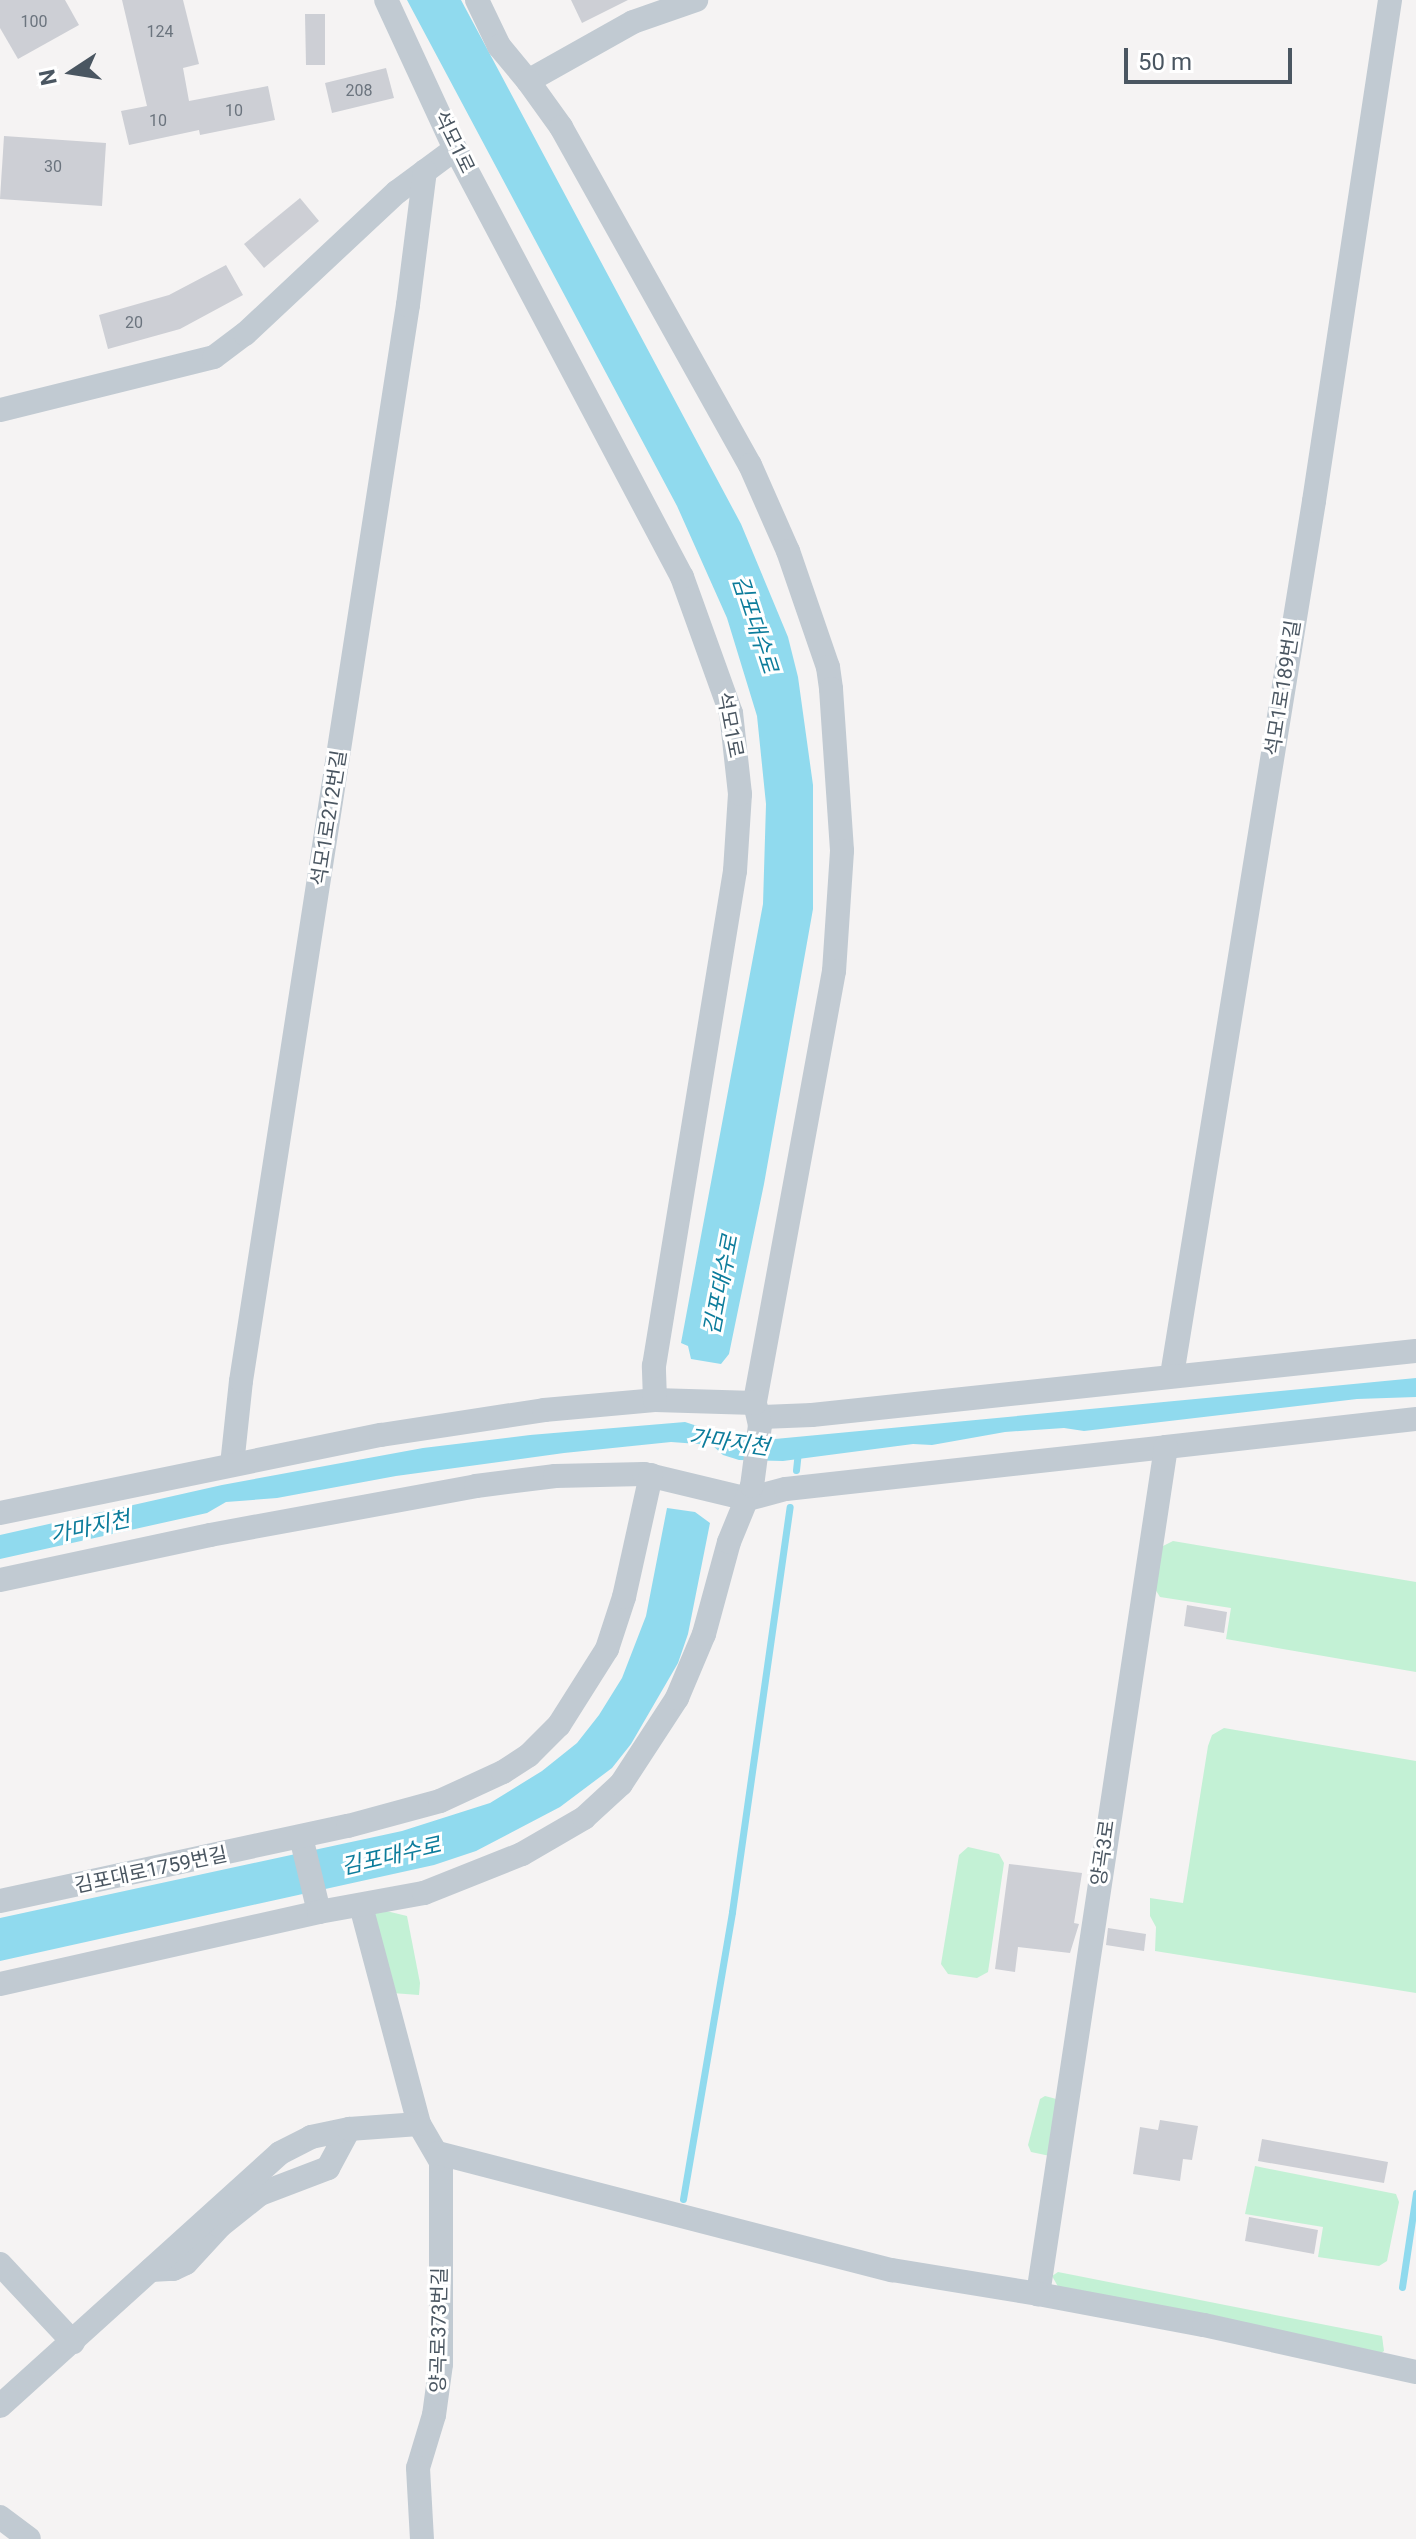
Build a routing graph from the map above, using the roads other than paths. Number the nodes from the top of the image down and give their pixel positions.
1 (386, 0) edge
2 (477, 0) edge
3 (696, 0) edge
4 (1390, 0) edge
5 (528, 81) junction
6 (455, 149) junction
7 (425, 171) junction
8 (0, 410) edge
9 (1416, 1351) edge
10 (1172, 1375) junction
11 (655, 1400) junction
12 (758, 1415) junction
13 (1416, 1419) edge
14 (1166, 1447) junction
15 (232, 1465) junction
16 (651, 1475) junction
17 (750, 1492) junction
18 (0, 1513) edge
19 (0, 1580) edge
20 (302, 1842) junction
21 (0, 1901) edge
22 (361, 1906) junction
23 (318, 1908) junction
24 (0, 1984) edge
25 (419, 2124) junction
26 (349, 2129) junction
27 (438, 2153) junction
28 (0, 2264) edge
29 (151, 2270) junction
30 (1038, 2294) junction
31 (73, 2342) junction
32 (1416, 2372) edge
33 (0, 2406) edge
34 (0, 2517) edge
35 (29, 2539) edge
36 (422, 2539) edge

1 - 6 lane, 석모1로
2 - 5 lane
3 - 5 lane
4 - 10 lane, 석모1로189번길
5 - 12 lane
6 - 7 lane
6 - 11 lane, 석모1로
7 - 8 lane
7 - 15 lane, 석모1로212번길
9 - 10 lane
10 - 12 lane
11 - 12 lane
11 - 15 lane
12 - 17 lane
13 - 14 lane
14 - 17 lane
14 - 30 lane, 양곡3로
15 - 18 lane
16 - 17 lane
16 - 19 lane
16 - 20 lane, 김포대로1759번길
17 - 22 lane
20 - 21 lane, 김포대로1759번길
20 - 23 lane
22 - 23 lane
22 - 25 lane
23 - 24 lane
25 - 26 lane
25 - 27 lane
26 - 29 lane
26 - 29 lane
27 - 30 lane
27 - 36 lane, 양곡로373번길
28 - 31 lane
29 - 31 lane
30 - 32 lane
31 - 33 lane
34 - 35 lane

